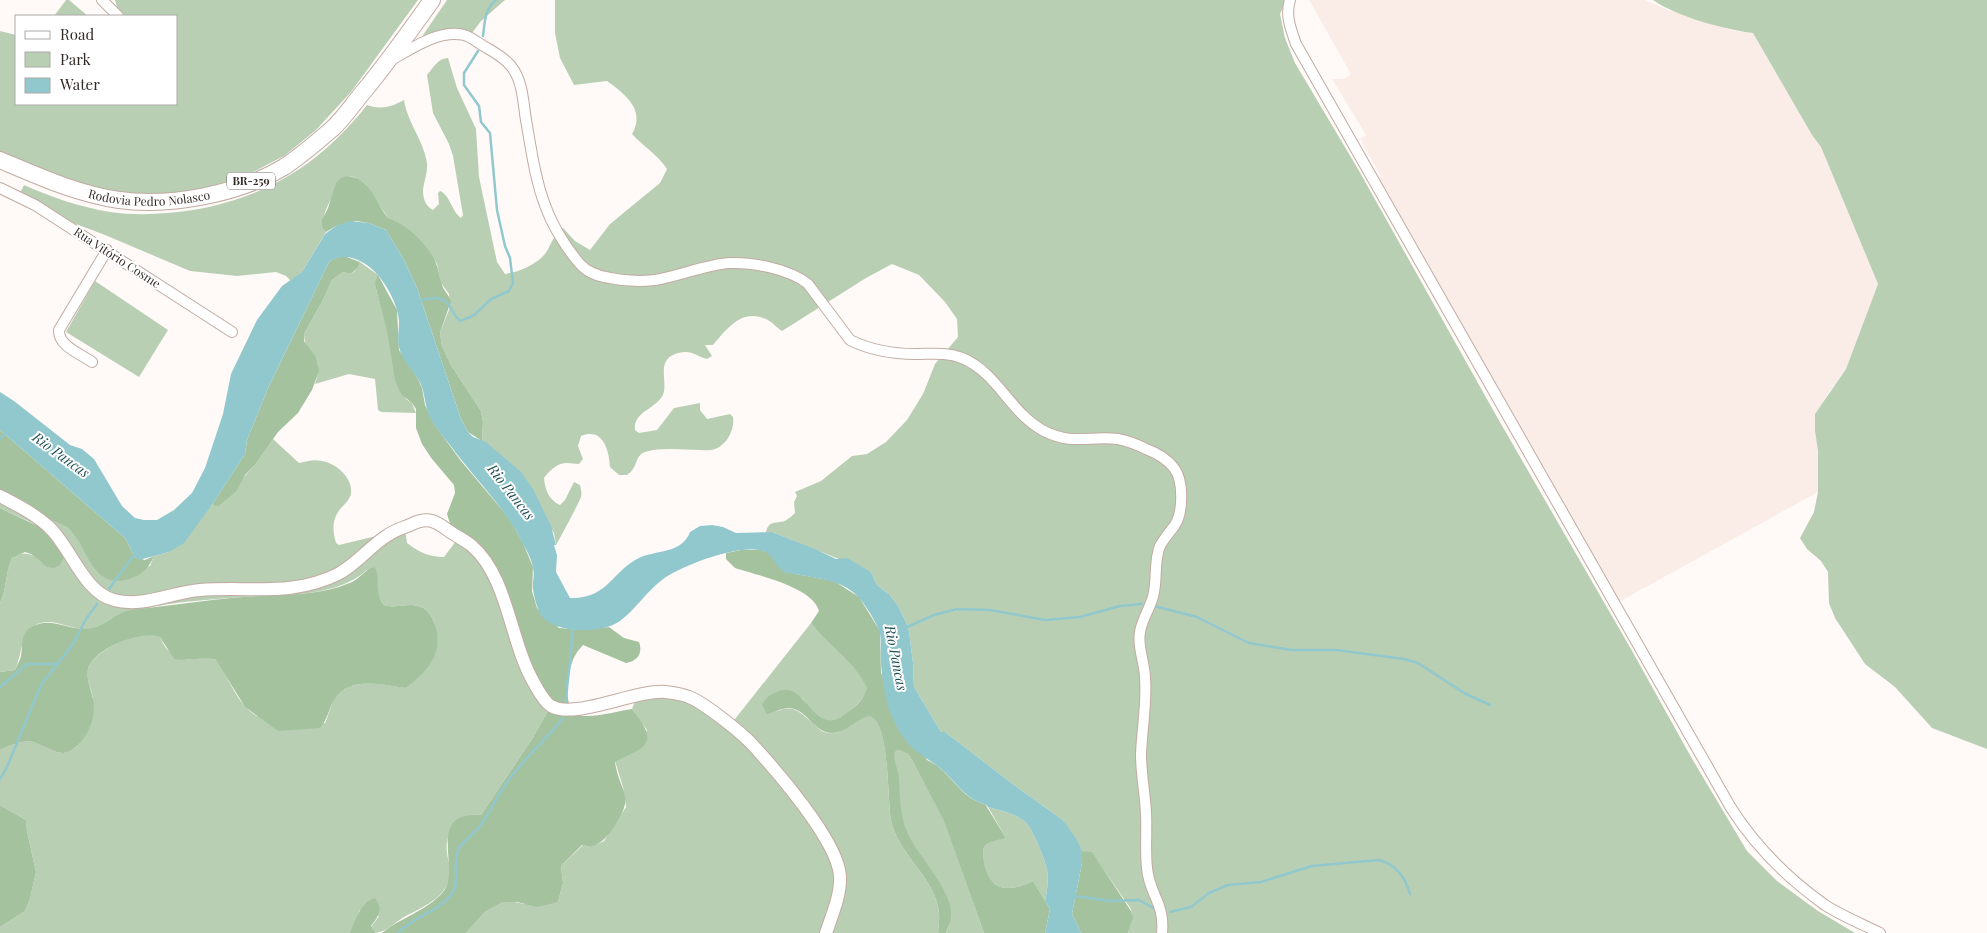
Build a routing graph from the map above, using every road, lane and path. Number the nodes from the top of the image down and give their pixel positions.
1 (102, 0) edge
2 (432, 0) edge
3 (1290, 0) edge
4 (117, 15) edge
5 (388, 62) junction
6 (0, 160) edge
7 (0, 188) edge
8 (107, 250) junction
9 (232, 332) dead end
10 (92, 362) dead end
11 (0, 496) edge
12 (826, 933) edge
13 (1162, 933) edge
14 (1880, 933) edge

1 - 4 street
2 - 5 highway, Rodovia Pedro Nolasco / BR-259
3 - 14 street
5 - 6 highway, Rodovia Pedro Nolasco / BR-259
5 - 13 street
7 - 8 street, Rua Vitório Cosme
8 - 9 street, Rua Vitório Cosme
8 - 10 street
11 - 12 street

